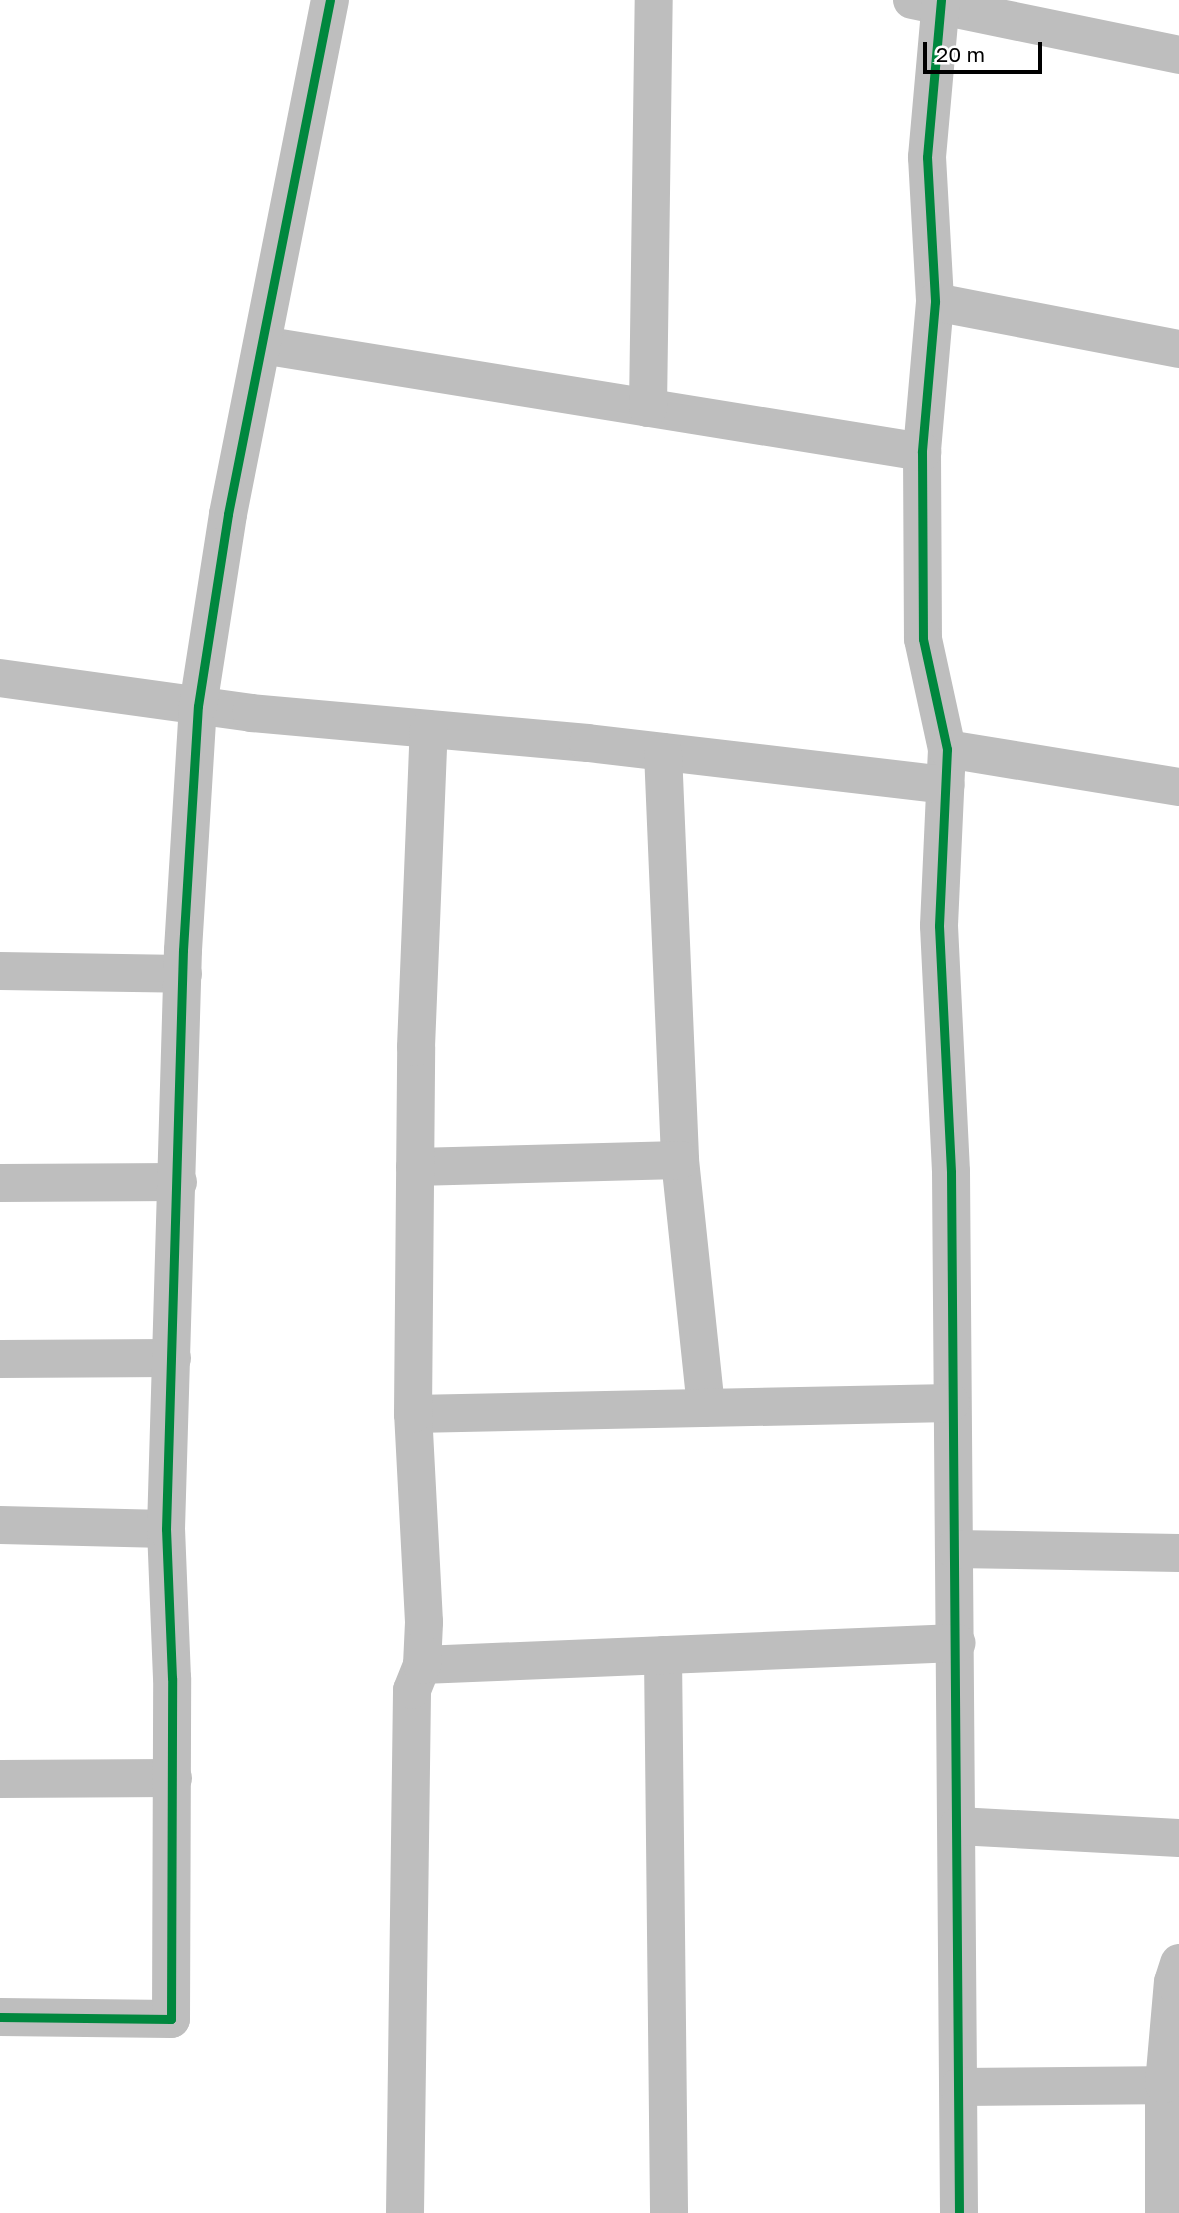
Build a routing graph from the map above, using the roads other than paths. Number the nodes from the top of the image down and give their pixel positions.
1 (330, 0) edge
2 (654, 0) edge
3 (931, 2) edge
4 (1179, 55) edge
5 (935, 302) junction
6 (262, 345) junction
7 (1179, 349) edge
8 (648, 408) junction
9 (922, 452) junction
10 (0, 678) edge
11 (198, 706) junction
12 (429, 729) junction
13 (663, 752) junction
14 (946, 767) junction
15 (1179, 787) edge
16 (0, 971) edge
17 (183, 974) junction
18 (680, 1160) junction
19 (415, 1167) junction
20 (178, 1182) junction
21 (0, 1183) edge
22 (172, 1358) junction
23 (0, 1359) edge
24 (951, 1403) junction
25 (706, 1408) junction
26 (412, 1414) junction
27 (0, 1525) edge
28 (166, 1529) junction
29 (954, 1549) junction
30 (1179, 1553) edge
31 (957, 1643) junction
32 (663, 1655) junction
33 (422, 1665) junction
34 (173, 1778) junction
35 (0, 1779) edge
36 (958, 1826) junction
37 (1179, 1839) edge
38 (1179, 1962) edge
39 (0, 2017) edge
40 (1171, 2084) edge
41 (959, 2087) junction
42 (405, 2213) edge
43 (668, 2213) edge
44 (960, 2213) edge
45 (1164, 2213) edge

1 - 6 street
2 - 8 street
3 - 4 street
3 - 5 street
5 - 7 street
5 - 9 street
6 - 8 street
6 - 11 street
8 - 9 street
9 - 14 street
10 - 11 street
11 - 12 street
11 - 17 street
12 - 13 street
12 - 19 street
13 - 14 street
13 - 18 street
14 - 15 street
14 - 24 street
16 - 17 street
17 - 20 street
18 - 19 street
18 - 25 street
19 - 26 street
20 - 21 street
20 - 22 street
22 - 23 street
22 - 28 street
24 - 25 street
24 - 29 street
25 - 26 street
26 - 33 street
27 - 28 street
28 - 34 street
29 - 30 street
29 - 31 street
31 - 32 street
31 - 36 street
32 - 33 street
32 - 43 street
33 - 42 street
34 - 35 street
34 - 39 street
36 - 37 street
36 - 41 street
38 - 40 street
40 - 41 street
40 - 45 street
41 - 44 street

